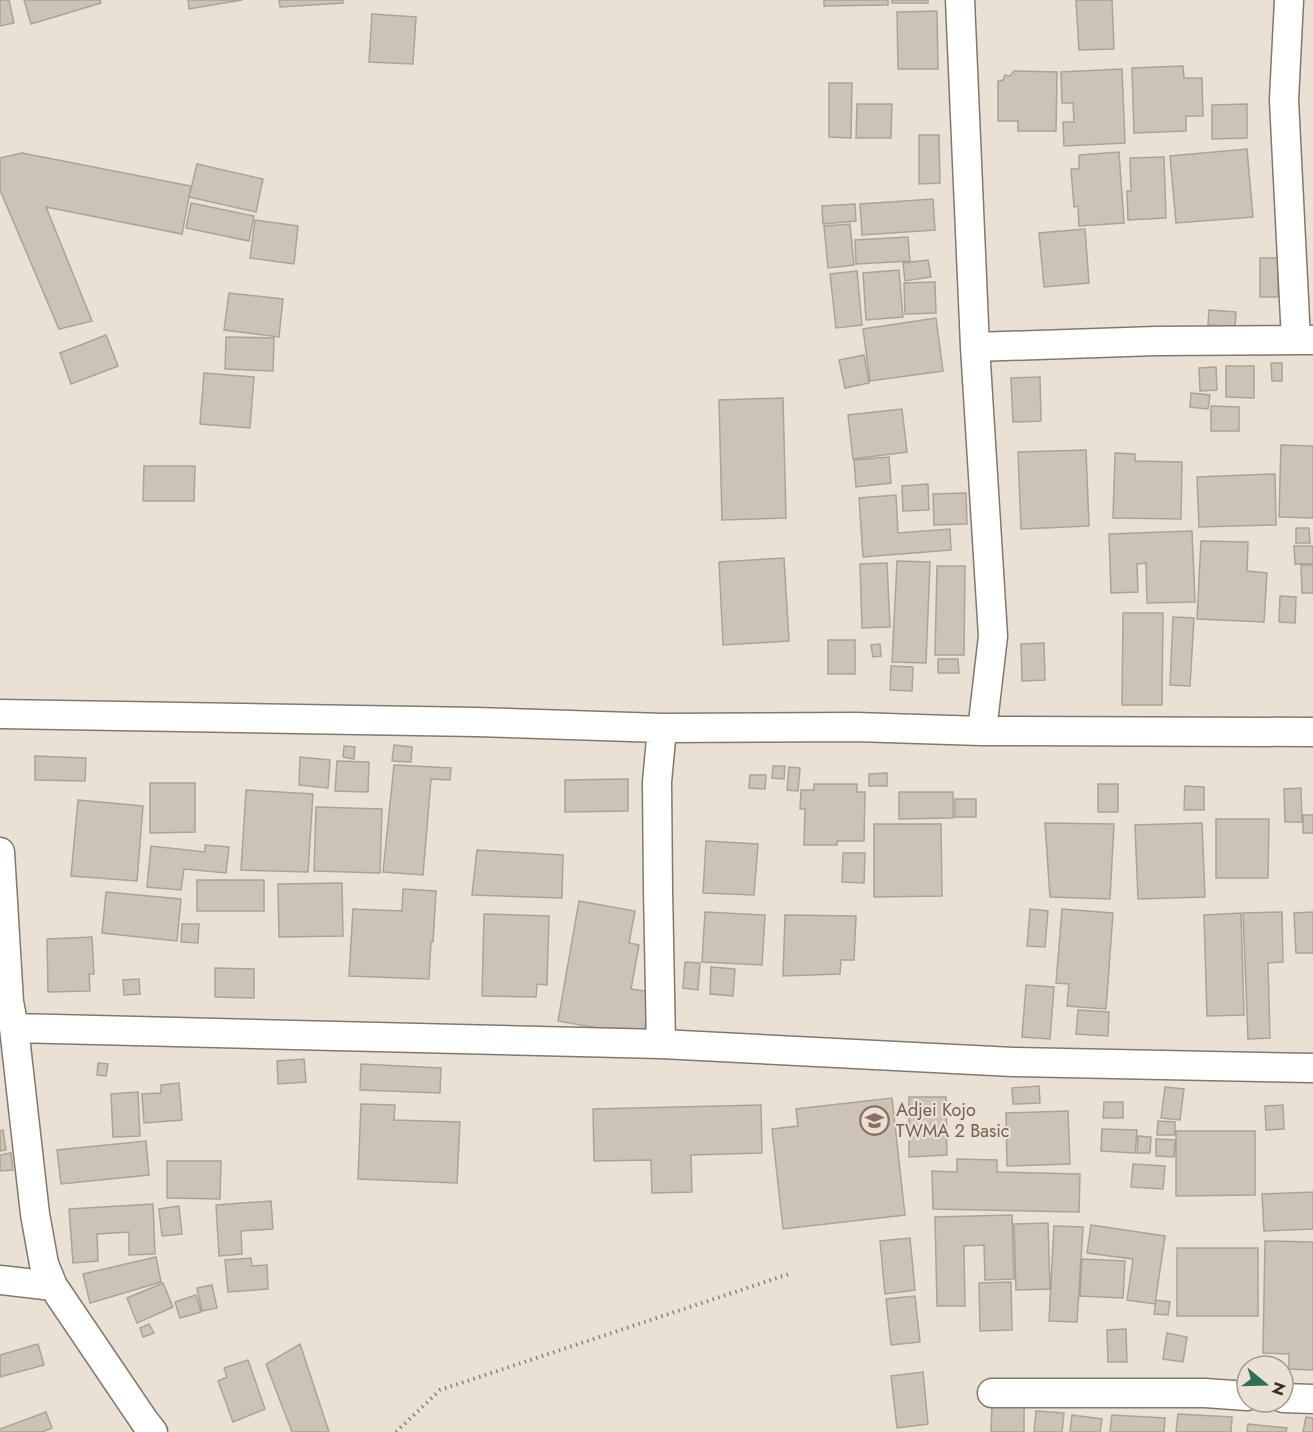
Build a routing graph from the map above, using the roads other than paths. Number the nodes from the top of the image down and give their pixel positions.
1 (960, 0) edge
2 (1289, 0) edge
3 (1304, 340) edge
4 (975, 347) junction
5 (0, 714) edge
6 (662, 728) junction
7 (982, 730) junction
8 (1313, 732) edge
9 (0, 852) edge
10 (8, 1011) edge
11 (661, 1044) junction
12 (1313, 1068) edge
13 (0, 1280) edge
14 (53, 1286) junction
15 (992, 1393) dead end
16 (1235, 1395) edge
17 (1295, 1398) edge
18 (1313, 1399) edge
19 (141, 1429) edge

1 - 4 street
2 - 3 street
3 - 4 street
4 - 7 street
5 - 6 street
6 - 7 street
6 - 11 street
7 - 8 street
9 - 10 street
10 - 11 street
10 - 14 street
11 - 12 street
13 - 14 street
14 - 19 street
15 - 16 street
17 - 18 street

